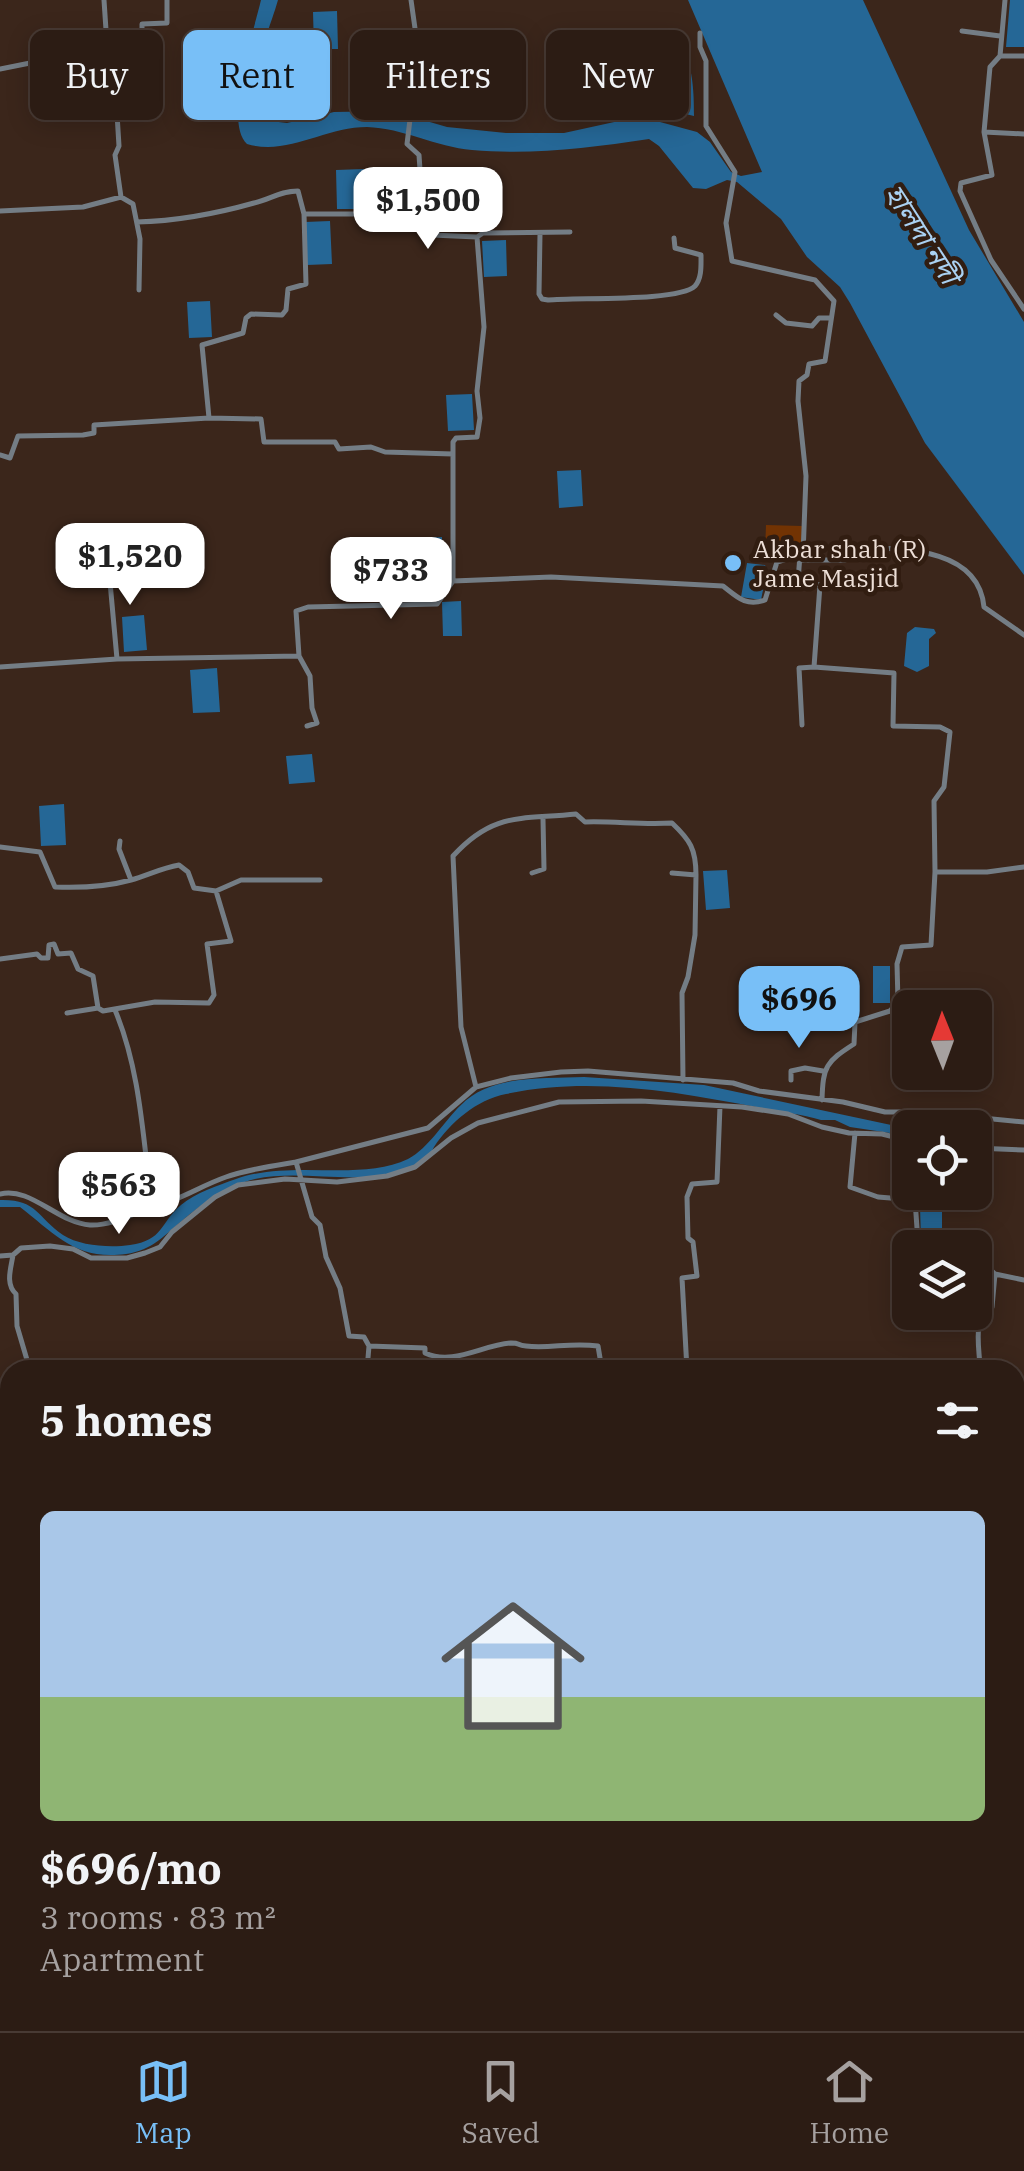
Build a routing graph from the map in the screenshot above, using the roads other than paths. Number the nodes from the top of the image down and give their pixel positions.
1 (104, 0) edge
2 (167, 0) edge
3 (411, 0) edge
4 (1004, 0) edge
5 (106, 30) edge
6 (142, 30) edge
7 (962, 30) dead end
8 (700, 33) dead end
9 (1000, 36) junction
10 (1000, 56) junction
11 (1024, 56) edge
12 (30, 64) edge
13 (0, 68) edge
14 (117, 120) edge
15 (984, 132) junction
16 (1024, 134) edge
17 (121, 198) junction
18 (422, 199) junction
19 (0, 211) edge
20 (304, 214) junction
21 (137, 222) junction
22 (570, 232) dead end
23 (540, 234) junction
24 (477, 237) junction
25 (674, 238) dead end
26 (139, 290) dead end
27 (1024, 309) edge
28 (776, 315) dead end
29 (831, 318) junction
30 (208, 418) junction
31 (453, 454) junction
32 (0, 455) edge
33 (800, 558) junction
34 (170, 579) dead end
35 (453, 581) junction
36 (1024, 636) edge
37 (299, 656) junction
38 (117, 660) junction
39 (0, 667) edge
40 (814, 667) junction
41 (802, 725) dead end
42 (307, 726) dead end
43 (543, 819) junction
44 (120, 840) dead end
45 (0, 847) edge
46 (1024, 867) edge
47 (936, 872) junction
48 (532, 873) dead end
49 (672, 873) dead end
50 (696, 875) junction
51 (131, 880) junction
52 (320, 880) dead end
53 (216, 891) junction
54 (0, 960) edge
55 (98, 1008) junction
56 (116, 1010) junction
57 (67, 1013) dead end
58 (823, 1070) junction
59 (682, 1080) junction
60 (791, 1080) dead end
61 (476, 1088) junction
62 (822, 1100) junction
63 (720, 1106) junction
64 (892, 1112) edge
65 (992, 1119) edge
66 (1024, 1122) edge
67 (855, 1133) junction
68 (892, 1136) edge
69 (992, 1149) edge
70 (1024, 1150) edge
71 (296, 1165) junction
72 (298, 1178) junction
73 (0, 1194) edge
74 (152, 1207) junction
75 (917, 1230) edge
76 (13, 1255) junction
77 (0, 1256) edge
78 (992, 1271) edge
79 (995, 1274) junction
80 (1024, 1280) edge
81 (368, 1346) junction
82 (454, 1357) junction
83 (27, 1360) edge
84 (367, 1360) edge
85 (454, 1360) edge
86 (600, 1360) edge
87 (686, 1360) edge
88 (980, 1360) edge

1 - 5 street
2 - 6 street
3 - 18 street
4 - 9 street
7 - 9 street
8 - 29 street
9 - 10 street
10 - 11 street
10 - 15 street
12 - 13 street
14 - 17 street
15 - 16 street
15 - 27 street
17 - 19 street
17 - 21 street
18 - 20 street
18 - 24 street
20 - 21 street
20 - 30 street
21 - 26 street
22 - 23 street
23 - 24 street
23 - 25 street
24 - 31 street
28 - 29 street
29 - 33 street
30 - 31 street
30 - 32 street
31 - 35 street
33 - 35 street
33 - 36 street
33 - 40 street
34 - 38 street
35 - 37 street
37 - 38 street
37 - 42 street
38 - 39 street
40 - 41 street
40 - 47 street
43 - 48 street
43 - 50 street
43 - 61 street
44 - 51 street
45 - 51 street
46 - 47 street
47 - 58 street
49 - 50 street
50 - 59 street
51 - 53 street
52 - 53 street
53 - 56 street
54 - 55 street
55 - 56 street
55 - 57 street
56 - 74 street
58 - 60 street
58 - 62 street
59 - 61 street
59 - 62 street
61 - 71 street
62 - 64 street
63 - 67 street
63 - 72 street
63 - 87 street
65 - 66 street
67 - 68 street
67 - 75 street
69 - 70 street
71 - 72 street
71 - 74 street
72 - 76 street
72 - 81 street
73 - 74 street
76 - 77 street
76 - 83 street
78 - 79 street
79 - 80 street
79 - 88 street
81 - 82 street
81 - 84 street
82 - 85 street
82 - 86 street

